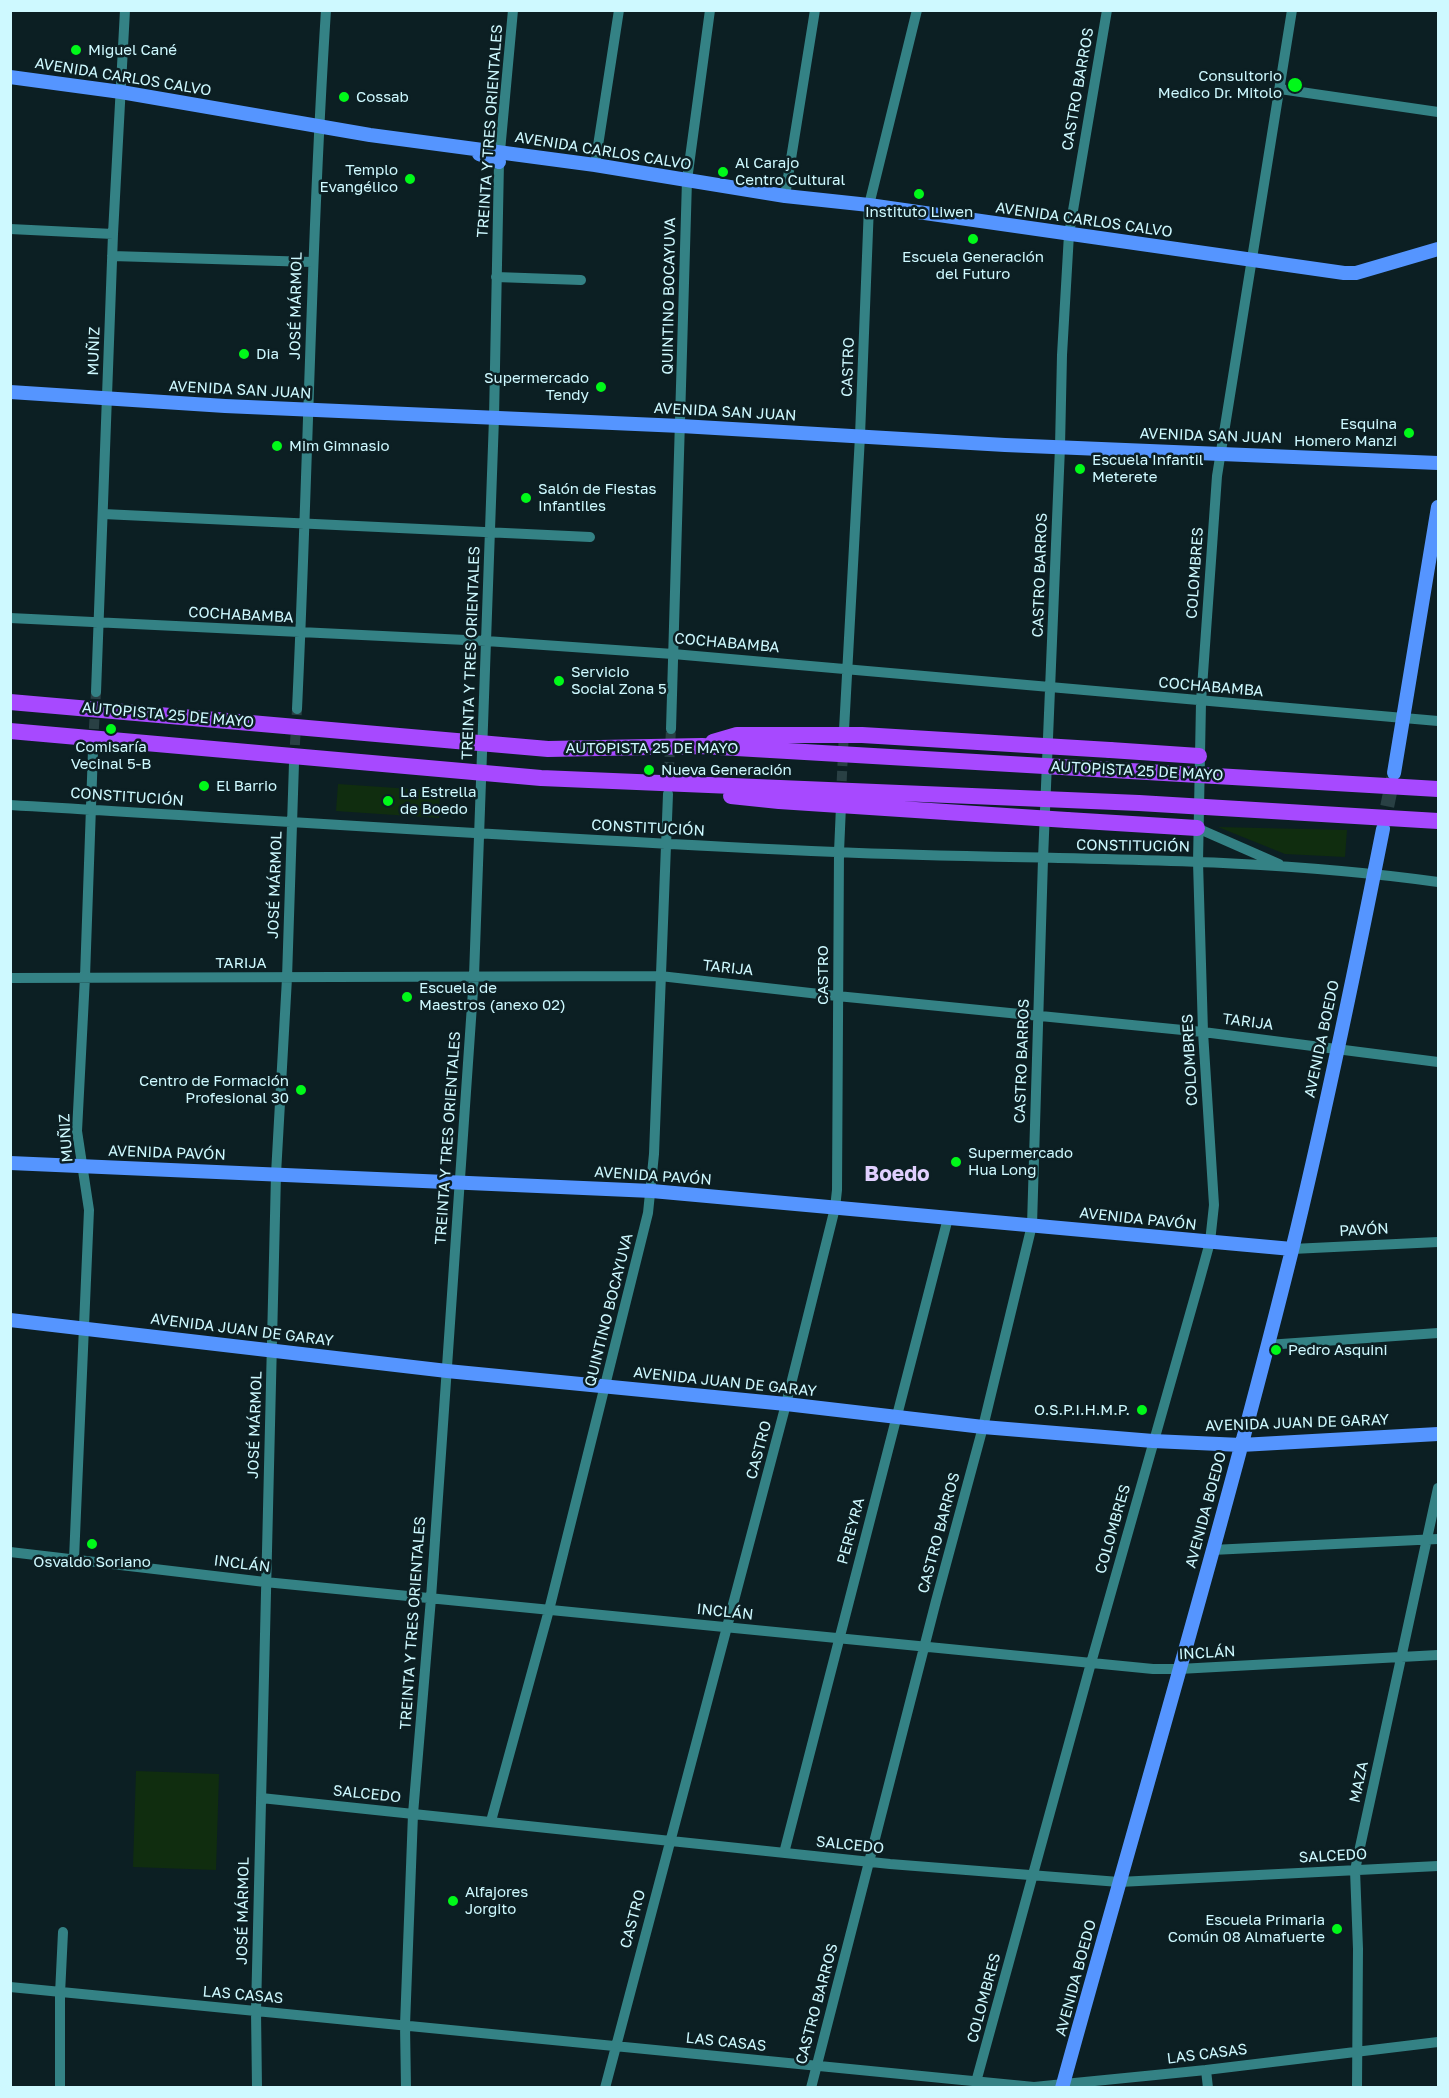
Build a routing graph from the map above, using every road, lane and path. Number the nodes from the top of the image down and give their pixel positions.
1 (125, 10) edge
2 (326, 10) edge
3 (513, 10) edge
4 (619, 10) edge
5 (710, 10) edge
6 (815, 10) edge
7 (917, 10) edge
8 (1107, 10) edge
9 (1292, 10) edge
10 (10, 77) edge
11 (1280, 89) junction
12 (121, 92) junction
13 (1438, 112) edge
14 (318, 124) junction
15 (500, 157) junction
16 (595, 165) junction
17 (687, 180) junction
18 (785, 196) junction
19 (869, 206) junction
20 (10, 229) edge
21 (113, 234) junction
22 (1069, 234) junction
23 (1438, 249) edge
24 (112, 256) junction
25 (1252, 261) junction
26 (312, 262) junction
27 (496, 277) junction
28 (581, 280) dead end
29 (10, 392) edge
30 (108, 399) junction
31 (309, 410) junction
32 (494, 418) junction
33 (681, 426) junction
34 (860, 436) junction
35 (1060, 447) junction
36 (1221, 453) junction
37 (1438, 463) edge
38 (1438, 507) edge
39 (103, 514) junction
40 (304, 523) junction
41 (490, 533) junction
42 (590, 537) dead end
43 (10, 618) edge
44 (100, 623) junction
45 (300, 632) junction
46 (486, 641) junction
47 (673, 654) junction
48 (847, 668) junction
49 (1051, 688) junction
50 (96, 692) tunnel mouth
51 (10, 702) edge
52 (1201, 702) junction
53 (297, 709) tunnel mouth
54 (1404, 718) junction
55 (1438, 722) edge
56 (670, 729) tunnel mouth
57 (844, 730) tunnel mouth
58 (10, 731) edge
59 (702, 746) junction
60 (93, 750) tunnel mouth
61 (1199, 756) junction
62 (294, 763) tunnel mouth
63 (1394, 773) tunnel mouth
64 (599, 780) junction
65 (1438, 789) edge
66 (668, 794) tunnel mouth
67 (10, 805) edge
68 (841, 806) tunnel mouth
69 (89, 810) junction
70 (1438, 821) edge
71 (291, 823) junction
72 (1197, 828) junction
73 (1383, 830) tunnel mouth
74 (480, 834) junction
75 (666, 844) junction
76 (838, 852) junction
77 (1043, 859) junction
78 (1198, 862) junction
79 (1285, 867) junction
80 (1374, 873) junction
81 (1438, 882) edge
82 (474, 976) junction
83 (660, 976) junction
84 (85, 977) junction
85 (10, 978) edge
86 (287, 978) junction
87 (837, 996) junction
88 (1039, 1015) junction
89 (1203, 1032) junction
90 (1337, 1048) junction
91 (1438, 1062) edge
92 (10, 1163) edge
93 (82, 1166) junction
94 (276, 1174) junction
95 (460, 1182) junction
96 (652, 1191) junction
97 (836, 1208) junction
98 (948, 1218) junction
99 (1032, 1225) junction
100 (1210, 1242) junction
101 (1438, 1242) edge
102 (1292, 1249) junction
103 (10, 1320) edge
104 (84, 1327) junction
105 (1438, 1333) edge
106 (1267, 1345) junction
107 (273, 1351) junction
108 (447, 1371) junction
109 (605, 1387) junction
110 (786, 1404) junction
111 (897, 1416) junction
112 (983, 1427) junction
113 (1438, 1434) edge
114 (1153, 1441) junction
115 (1241, 1445) junction
116 (1438, 1488) edge
117 (1433, 1539) edge
118 (1212, 1550) junction
119 (10, 1552) edge
120 (74, 1559) junction
121 (265, 1582) junction
122 (431, 1598) junction
123 (549, 1610) junction
124 (727, 1627) junction
125 (838, 1638) junction
126 (925, 1647) junction
127 (1438, 1655) edge
128 (1401, 1657) junction
129 (1091, 1663) junction
130 (1179, 1670) junction
131 (261, 1798) junction
132 (413, 1814) junction
133 (491, 1821) junction
134 (670, 1841) junction
135 (784, 1853) junction
136 (870, 1861) junction
137 (1438, 1866) edge
138 (1355, 1870) junction
139 (1033, 1876) junction
140 (1119, 1882) junction
141 (63, 1932) dead end
142 (10, 1987) edge
143 (60, 1994) junction
144 (256, 2011) junction
145 (405, 2025) junction
146 (1438, 2042) edge
147 (615, 2046) junction
148 (1358, 2051) junction
149 (816, 2067) junction
150 (1206, 2070) junction
151 (976, 2082) junction
152 (1063, 2087) edge
153 (60, 2088) edge
154 (257, 2088) edge
155 (406, 2088) edge
156 (605, 2088) edge
157 (811, 2088) edge
158 (1208, 2088) edge
159 (1358, 2088) edge

1 - 12 street, MUÑIZ
2 - 14 street, JOSÉ MÁRMOL
3 - 15 street, TREINTA Y TRES ORIENTALES
4 - 16 street
5 - 17 street, QUINTINO BOCAYUVA
6 - 18 street
7 - 19 street, CASTRO
8 - 22 street, CASTRO BARROS
9 - 11 street, COLOMBRES
10 - 12 main road, AVENIDA CARLOS CALVO
11 - 13 street
11 - 25 street, COLOMBRES
12 - 14 main road, AVENIDA CARLOS CALVO
12 - 21 street, MUÑIZ
14 - 15 main road, AVENIDA CARLOS CALVO
14 - 26 street, JOSÉ MÁRMOL
15 - 16 main road, AVENIDA CARLOS CALVO
15 - 27 street, TREINTA Y TRES ORIENTALES
16 - 17 main road, AVENIDA CARLOS CALVO
17 - 18 main road, AVENIDA CARLOS CALVO
17 - 33 street, QUINTINO BOCAYUVA
18 - 19 main road, AVENIDA CARLOS CALVO
19 - 22 main road, AVENIDA CARLOS CALVO
19 - 34 street, CASTRO
20 - 21 street
21 - 24 street, MUÑIZ
22 - 25 main road, AVENIDA CARLOS CALVO
22 - 35 street, CASTRO BARROS
23 - 25 main road, AVENIDA CARLOS CALVO
24 - 26 street
24 - 30 street, MUÑIZ
25 - 36 street, COLOMBRES
26 - 31 street, JOSÉ MÁRMOL
27 - 28 street
27 - 32 street, TREINTA Y TRES ORIENTALES
29 - 30 main road, AVENIDA SAN JUAN
30 - 31 main road, AVENIDA SAN JUAN
30 - 39 street, MUÑIZ
31 - 32 main road, AVENIDA SAN JUAN
31 - 40 street, JOSÉ MÁRMOL
32 - 33 main road, AVENIDA SAN JUAN
32 - 41 street, TREINTA Y TRES ORIENTALES
33 - 34 main road, AVENIDA SAN JUAN
33 - 47 street, QUINTINO BOCAYUVA
34 - 35 main road, AVENIDA SAN JUAN
34 - 48 street, CASTRO
35 - 36 main road, AVENIDA SAN JUAN
35 - 49 street, CASTRO BARROS
36 - 37 main road, AVENIDA SAN JUAN
36 - 52 street, COLOMBRES
38 - 54 main road
39 - 40 street
39 - 44 street, MUÑIZ
40 - 41 street
40 - 45 street, JOSÉ MÁRMOL
41 - 42 street
41 - 46 street, TREINTA Y TRES ORIENTALES
43 - 44 street, COCHABAMBA
44 - 45 street, COCHABAMBA
44 - 50 street, MUÑIZ
45 - 46 street, COCHABAMBA
45 - 53 street, JOSÉ MÁRMOL
46 - 47 street, COCHABAMBA
46 - 74 street, TREINTA Y TRES ORIENTALES
47 - 48 street, COCHABAMBA
47 - 56 street, QUINTINO BOCAYUVA
48 - 49 street, COCHABAMBA
48 - 57 street, CASTRO
49 - 52 street, COCHABAMBA
49 - 77 street, CASTRO BARROS
51 - 59 highway, AUTOPISTA 25 DE MAYO, bridge
52 - 54 street, COCHABAMBA
52 - 61 street, COLOMBRES
54 - 55 street, COCHABAMBA
54 - 63 main road
58 - 64 highway, AUTOPISTA 25 DE MAYO, bridge
59 - 61 highway, bridge
59 - 65 highway, AUTOPISTA 25 DE MAYO, bridge
60 - 69 street, MUÑIZ
61 - 72 street, COLOMBRES
62 - 71 street, JOSÉ MÁRMOL
64 - 70 highway, AUTOPISTA 25 DE MAYO, bridge
64 - 72 highway, bridge
66 - 75 street, QUINTINO BOCAYUVA
67 - 69 street, CONSTITUCIÓN
68 - 76 street, CASTRO
69 - 71 street, CONSTITUCIÓN
69 - 84 street, MUÑIZ
71 - 74 street, CONSTITUCIÓN
71 - 86 street, JOSÉ MÁRMOL
72 - 78 street, COLOMBRES
72 - 79 street, CONSTITUCIÓN
73 - 80 main road, AVENIDA BOEDO
74 - 75 street, CONSTITUCIÓN
74 - 82 street, TREINTA Y TRES ORIENTALES
75 - 76 street, CONSTITUCIÓN
75 - 83 street, QUINTINO BOCAYUVA
76 - 77 street, CONSTITUCIÓN
76 - 87 street, CASTRO
77 - 78 street, CONSTITUCIÓN
77 - 88 street, CASTRO BARROS
78 - 79 street, CONSTITUCIÓN
78 - 89 street, COLOMBRES
79 - 80 street, CONSTITUCIÓN
80 - 81 street, CONSTITUCIÓN
80 - 90 main road, AVENIDA BOEDO
82 - 83 street, TARIJA
82 - 86 street, TARIJA
82 - 95 street, TREINTA Y TRES ORIENTALES
83 - 87 street, TARIJA
83 - 96 street, QUINTINO BOCAYUVA
84 - 85 street, TARIJA
84 - 86 street, TARIJA
84 - 93 street, MUÑIZ
86 - 94 street, JOSÉ MÁRMOL
87 - 88 street, TARIJA
87 - 97 street, CASTRO
88 - 89 street, TARIJA
88 - 99 street, CASTRO BARROS
89 - 90 street, TARIJA
89 - 100 street, COLOMBRES
90 - 91 street, TARIJA
90 - 102 main road, AVENIDA BOEDO
92 - 93 main road, AVENIDA PAVÓN
93 - 94 main road, AVENIDA PAVÓN
93 - 104 street, MUÑIZ
94 - 95 main road, AVENIDA PAVÓN
94 - 107 street, JOSÉ MÁRMOL
95 - 96 main road, AVENIDA PAVÓN
95 - 108 street, TREINTA Y TRES ORIENTALES
96 - 97 main road, AVENIDA PAVÓN
96 - 109 street, QUINTINO BOCAYUVA
97 - 98 main road, AVENIDA PAVÓN
97 - 110 street, CASTRO
98 - 99 main road, AVENIDA PAVÓN
98 - 111 street, PEREYRA
99 - 100 main road, AVENIDA PAVÓN
99 - 112 street, CASTRO BARROS
100 - 102 main road, AVENIDA PAVÓN
100 - 114 street, COLOMBRES
101 - 102 street, PAVÓN
102 - 106 main road, AVENIDA BOEDO
103 - 104 main road, AVENIDA JUAN DE GARAY
104 - 107 main road, AVENIDA JUAN DE GARAY
104 - 120 street, MUÑIZ
105 - 106 street
106 - 115 main road, AVENIDA BOEDO
107 - 108 main road, AVENIDA JUAN DE GARAY
107 - 121 street, JOSÉ MÁRMOL
108 - 109 main road, AVENIDA JUAN DE GARAY
108 - 122 street, TREINTA Y TRES ORIENTALES
109 - 110 main road, AVENIDA JUAN DE GARAY
109 - 123 street, QUINTINO BOCAYUVA
110 - 111 main road, AVENIDA JUAN DE GARAY
110 - 124 street, CASTRO
111 - 112 main road, AVENIDA JUAN DE GARAY
111 - 125 street, PEREYRA
112 - 114 main road, AVENIDA JUAN DE GARAY
112 - 126 street, CASTRO BARROS
113 - 115 main road, AVENIDA JUAN DE GARAY
114 - 115 main road, AVENIDA JUAN DE GARAY
114 - 129 street, COLOMBRES
115 - 118 main road, AVENIDA BOEDO
116 - 117 street, MAZA
117 - 118 street
117 - 128 street, MAZA
118 - 130 main road, AVENIDA BOEDO
119 - 120 street, INCLÁN
120 - 121 street, INCLÁN
121 - 122 street, INCLÁN
121 - 131 street, JOSÉ MÁRMOL
122 - 123 street, INCLÁN
122 - 132 street, TREINTA Y TRES ORIENTALES
123 - 124 street, INCLÁN
123 - 133 street, QUINTINO BOCAYUVA
124 - 125 street, INCLÁN
124 - 134 street, CASTRO
125 - 126 street, INCLÁN
125 - 135 street, PEREYRA
126 - 129 street, INCLÁN
126 - 136 street, CASTRO BARROS
127 - 128 street, INCLÁN
128 - 130 street, INCLÁN
128 - 138 street, MAZA
129 - 130 street, INCLÁN
129 - 139 street, COLOMBRES
130 - 140 main road, AVENIDA BOEDO
131 - 132 street, SALCEDO
131 - 144 street, JOSÉ MÁRMOL
132 - 133 street, SALCEDO
132 - 145 street, TREINTA Y TRES ORIENTALES
133 - 134 street, SALCEDO
134 - 135 street, SALCEDO
134 - 147 street, CASTRO
135 - 136 street, SALCEDO
136 - 139 street, SALCEDO
136 - 149 street, CASTRO BARROS
137 - 138 street, SALCEDO
138 - 140 street, SALCEDO
138 - 148 street, MAZA
139 - 140 street, SALCEDO
139 - 151 street, COLOMBRES
140 - 152 main road, AVENIDA BOEDO
141 - 143 street
142 - 143 street, LAS CASAS
143 - 144 street, LAS CASAS
143 - 153 street
144 - 145 street, LAS CASAS
144 - 154 street, JOSÉ MÁRMOL
145 - 147 street, LAS CASAS
145 - 155 street, TREINTA Y TRES ORIENTALES
146 - 148 street, LAS CASAS
147 - 149 street, LAS CASAS
147 - 156 street, CASTRO
148 - 150 street, LAS CASAS
148 - 159 street, MAZA
149 - 151 street, LAS CASAS
149 - 157 street, CASTRO BARROS
150 - 152 street, LAS CASAS
150 - 158 street
151 - 152 street, LAS CASAS

